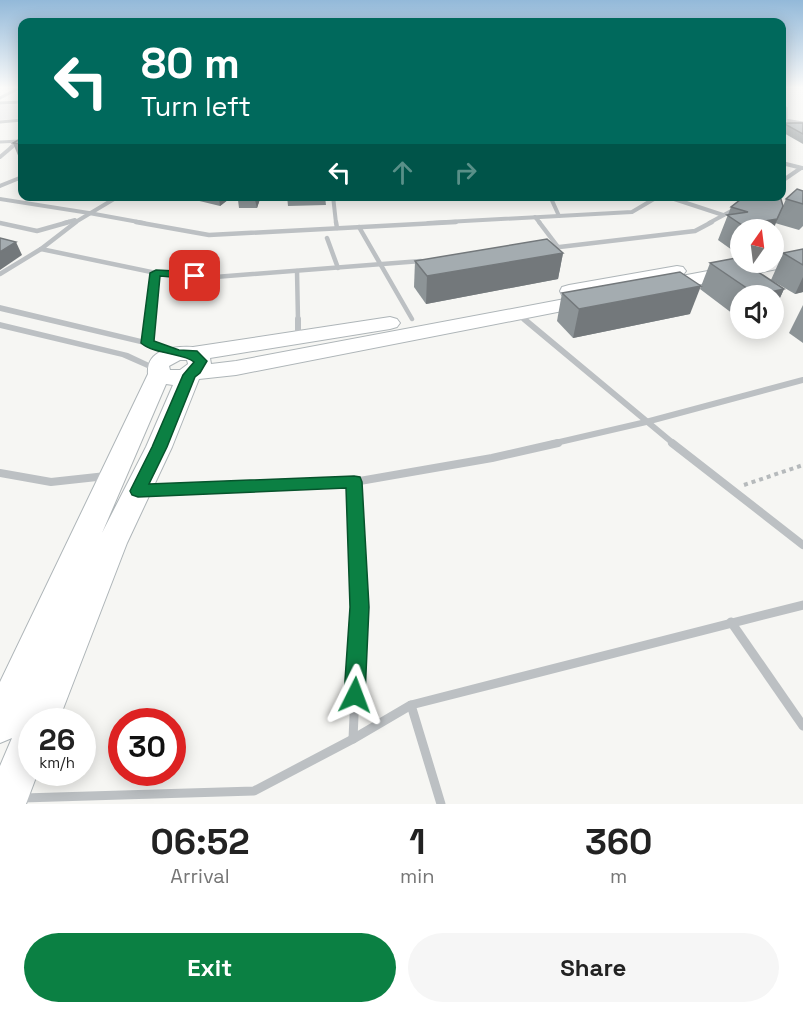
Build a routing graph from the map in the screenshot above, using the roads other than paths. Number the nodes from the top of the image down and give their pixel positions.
1 (0, 142) edge
2 (18, 142) edge
3 (18, 143) edge
4 (0, 157) edge
5 (786, 164) edge
6 (802, 168) edge
7 (786, 178) edge
8 (18, 179) edge
9 (0, 186) edge
10 (0, 199) edge
11 (110, 201) edge
12 (334, 201) edge
13 (552, 201) edge
14 (651, 201) edge
15 (680, 201) edge
16 (740, 206) edge
17 (89, 213) junction
18 (723, 215) junction
19 (559, 216) junction
20 (535, 217) junction
21 (80, 219) junction
22 (0, 224) edge
23 (359, 227) junction
24 (337, 228) junction
25 (327, 238) dead end
26 (558, 247) junction
27 (803, 247) edge
28 (41, 249) junction
29 (547, 249) edge
30 (784, 250) edge
31 (803, 259) edge
32 (425, 261) edge
33 (730, 261) edge
34 (380, 265) junction
35 (338, 268) junction
36 (297, 271) junction
37 (156, 273) junction
38 (0, 274) edge
39 (0, 308) edge
40 (519, 314) junction
41 (412, 320) junction
42 (0, 325) edge
43 (298, 336) junction
44 (147, 343) junction
45 (178, 366) junction
46 (803, 380) edge
47 (646, 422) junction
48 (0, 473) edge
49 (112, 475) junction
50 (354, 482) junction
51 (138, 491) junction
52 (803, 545) edge
53 (803, 606) edge
54 (731, 622) junction
55 (411, 705) junction
56 (45, 708) edge
57 (0, 724) edge
58 (803, 726) edge
59 (352, 739) junction
60 (18, 772) edge
61 (6, 801) edge
62 (441, 804) edge

1 - 2 street
3 - 4 street
5 - 6 street
6 - 7 street
8 - 9 street
10 - 17 street
11 - 17 street
12 - 24 street
13 - 19 street
14 - 19 street
15 - 18 street
16 - 18 street
17 - 21 street
17 - 24 street
18 - 26 street
19 - 20 street
20 - 23 street
20 - 26 street
21 - 22 street
21 - 28 street
23 - 24 street
23 - 34 street
25 - 35 street
26 - 29 street
27 - 30 main road
28 - 37 street
28 - 38 street
31 - 40 main road
32 - 34 street
33 - 41 main road
34 - 35 street
34 - 41 street
35 - 36 street
36 - 37 street
36 - 43 street
37 - 44 street
39 - 44 street
40 - 45 main road
40 - 47 street
41 - 43 main road
42 - 45 street
43 - 45 main road
44 - 45 street
45 - 49 main road
45 - 51 main road
46 - 47 street
47 - 50 street
47 - 52 street
48 - 49 street
49 - 57 main road
50 - 51 street
50 - 59 street
51 - 56 main road
53 - 54 street
54 - 55 street
54 - 58 street
55 - 59 street
55 - 62 street
59 - 61 street
60 - 61 main road

